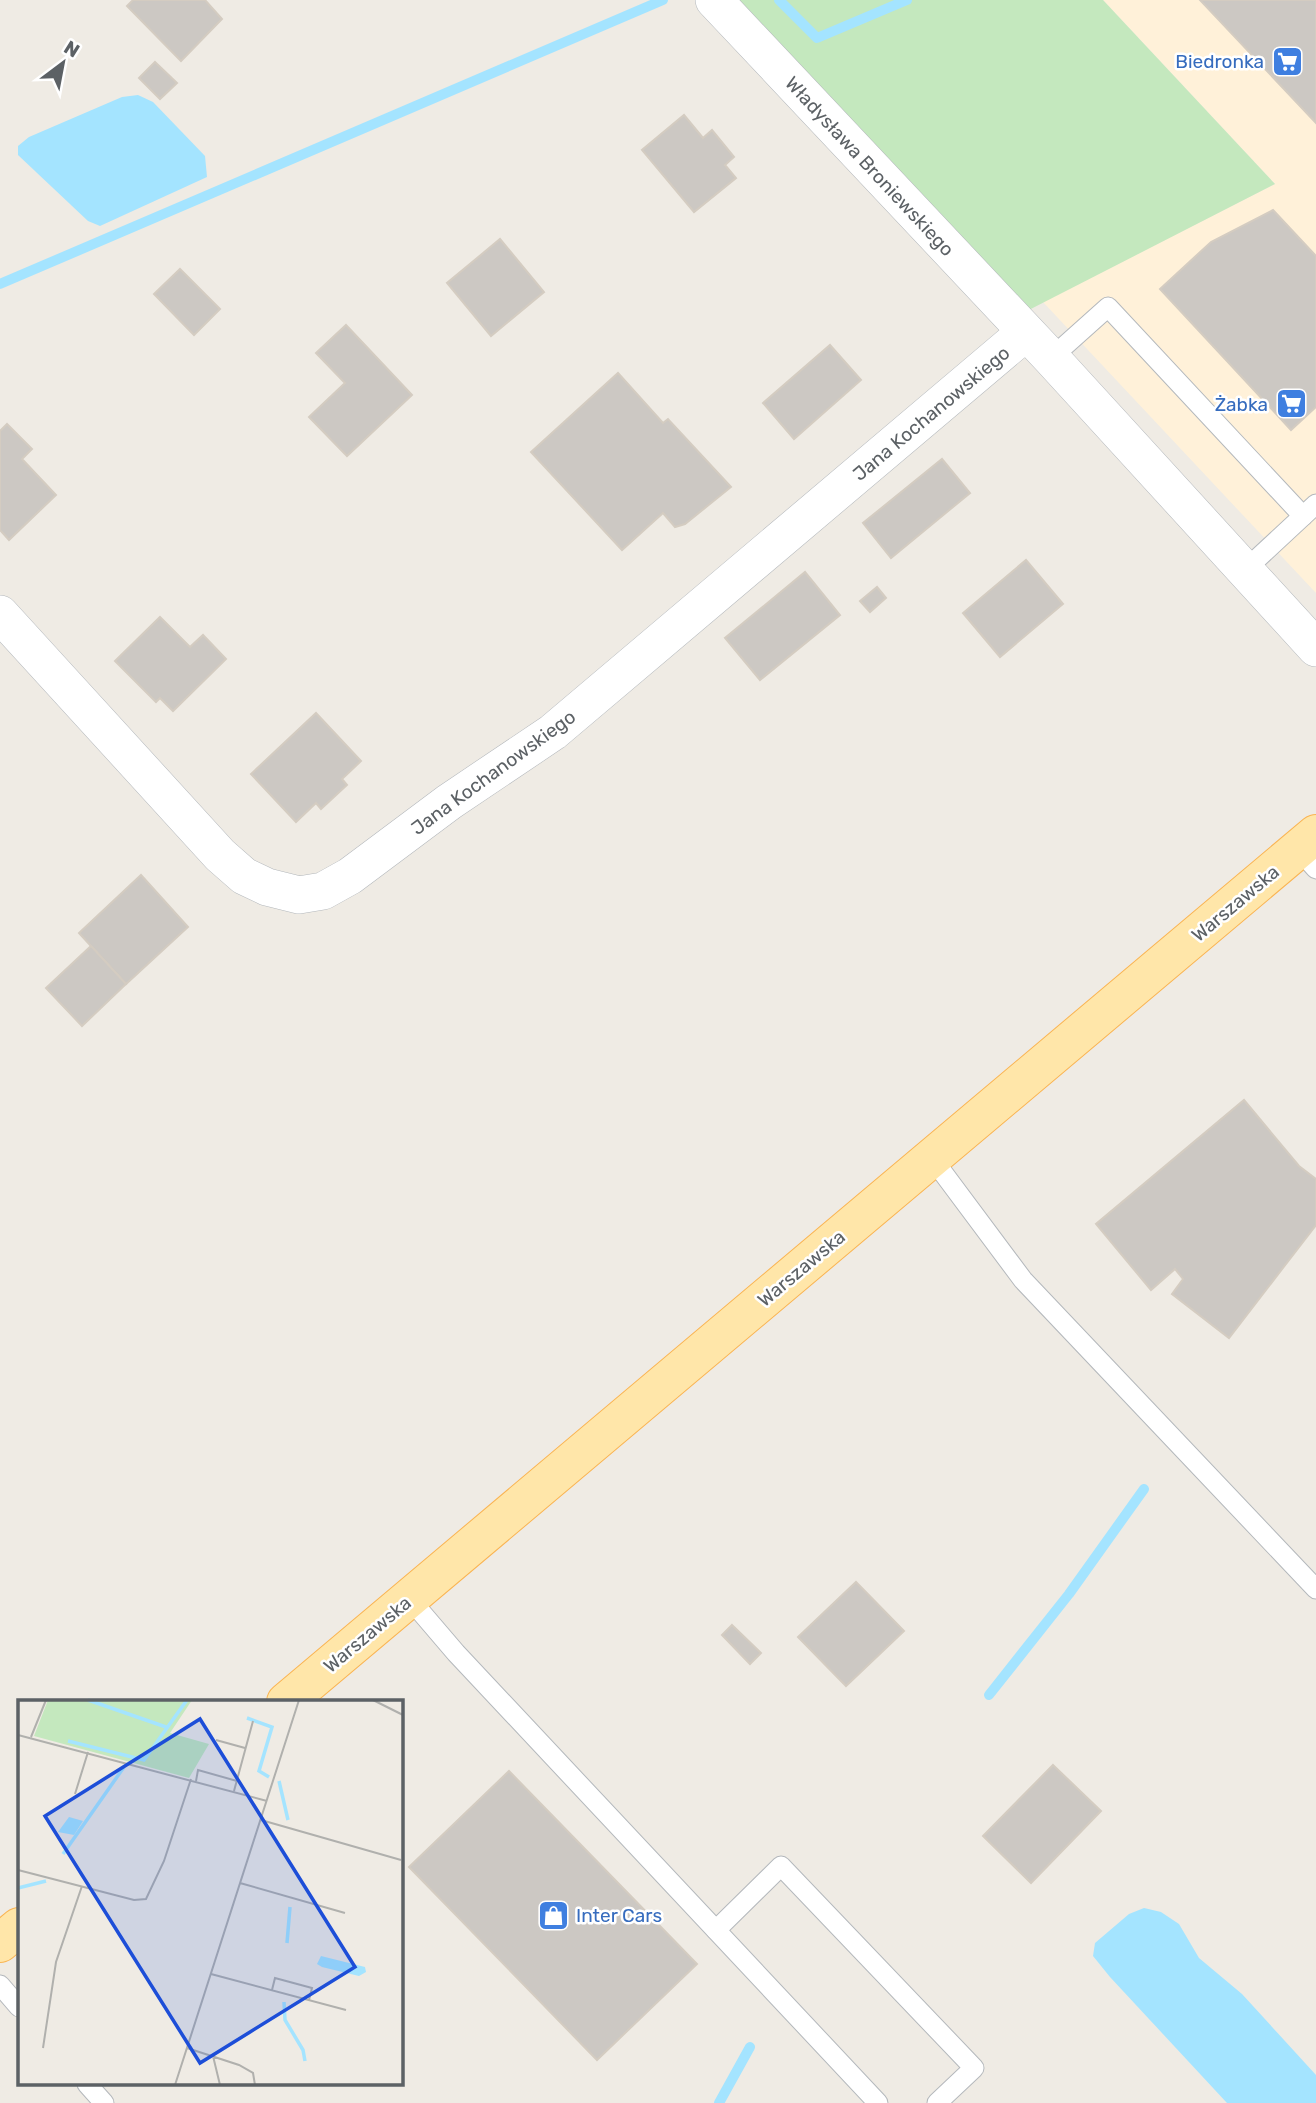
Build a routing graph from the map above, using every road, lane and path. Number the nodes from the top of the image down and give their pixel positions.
1 (714, 0) edge
2 (1026, 332) junction
3 (1051, 358) junction
4 (1310, 510) edge
5 (1245, 570) junction
6 (0, 614) edge
7 (1316, 648) edge
8 (1310, 851) edge
9 (932, 1158) junction
10 (1316, 1589) edge
11 (409, 1598) junction
12 (288, 1700) edge
13 (18, 1928) edge
14 (716, 1930) junction
15 (0, 1943) edge
16 (0, 1985) edge
17 (18, 2006) edge
18 (89, 2086) edge
19 (104, 2103) edge
20 (878, 2103) edge
21 (937, 2103) edge

1 - 2 street, Władysława Broniewskiego
2 - 3 street, Władysława Broniewskiego
2 - 6 street, Jana Kochanowskiego
3 - 4 lane
3 - 5 street, Władysława Broniewskiego
4 - 5 lane
5 - 7 street, Władysława Broniewskiego
8 - 9 main road, Warszawska
9 - 10 lane
9 - 11 main road, Warszawska
11 - 12 main road, Warszawska
11 - 14 lane
13 - 15 main road
14 - 20 lane
14 - 21 lane
16 - 17 lane
18 - 19 lane

